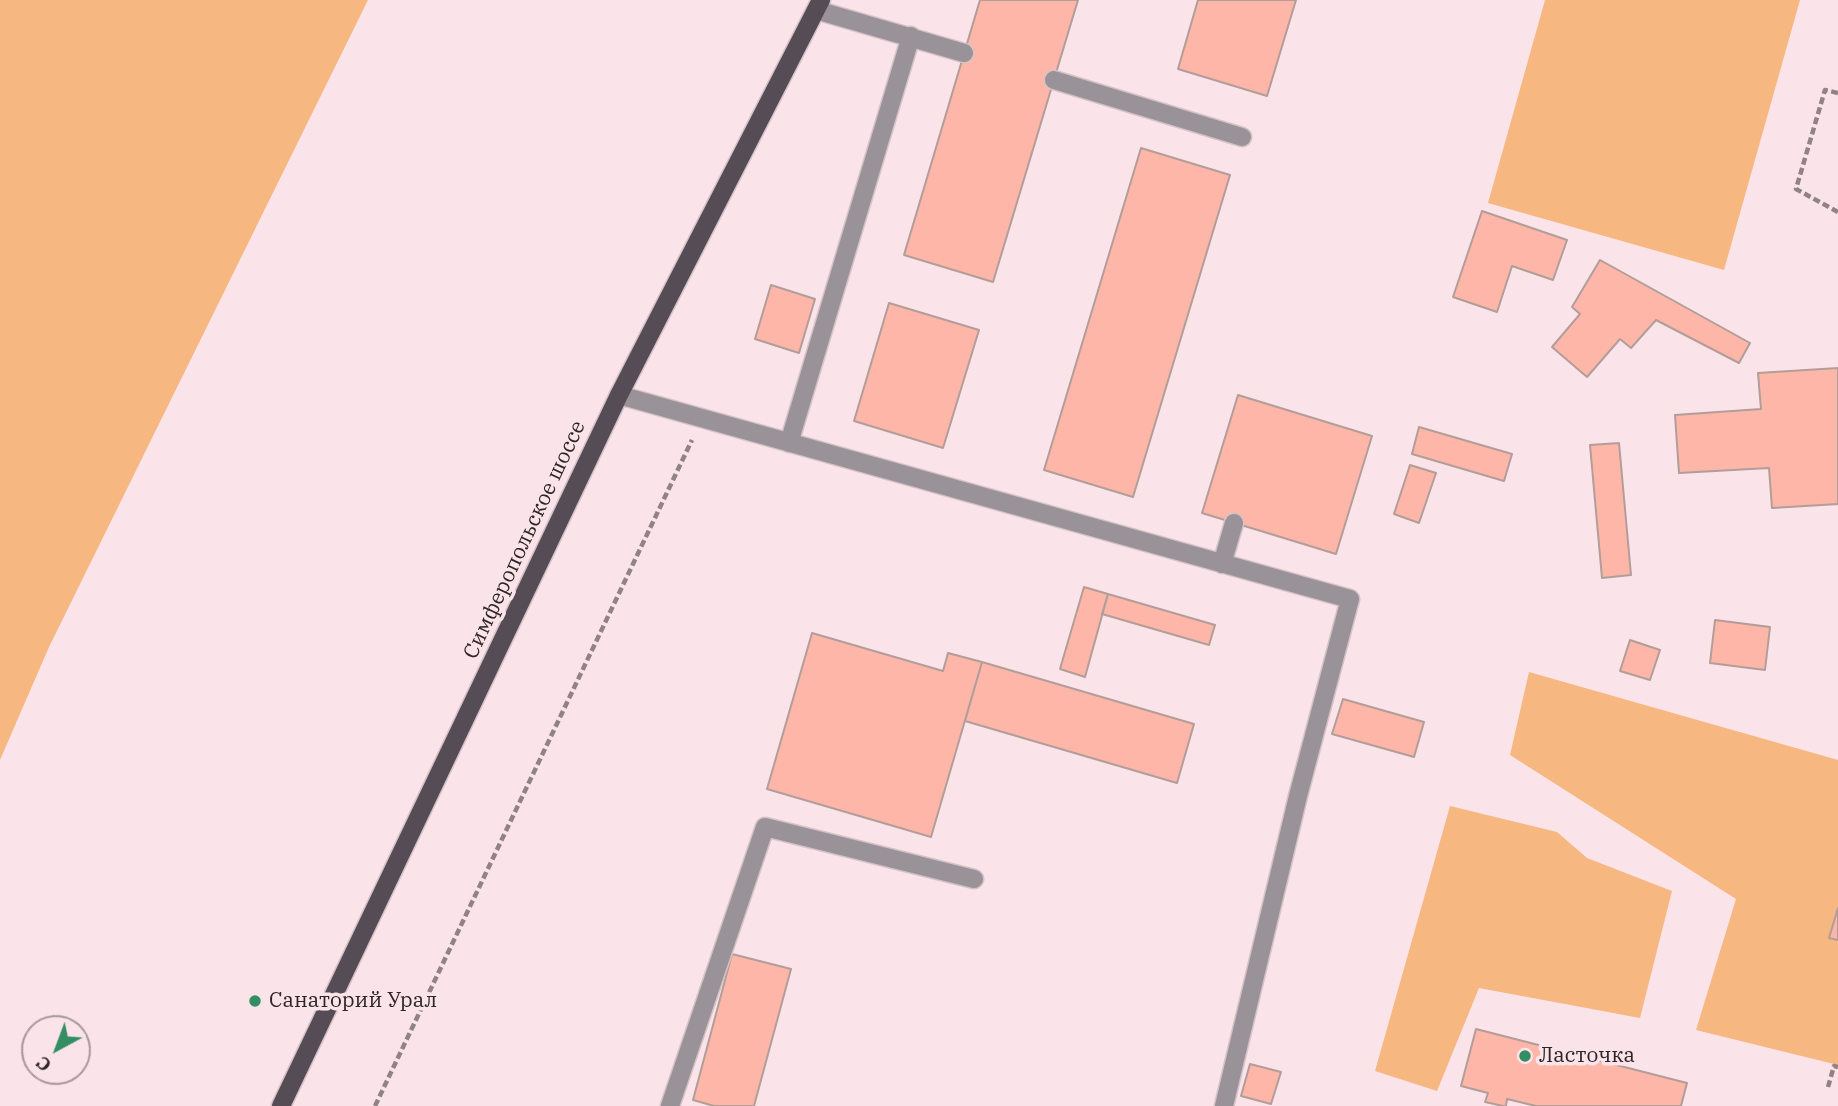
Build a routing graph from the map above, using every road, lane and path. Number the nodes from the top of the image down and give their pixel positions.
1 (818, 5) edge
2 (911, 36) junction
3 (964, 53) dead end
4 (1054, 80) dead end
5 (1838, 93) edge
6 (1242, 137) dead end
7 (1838, 212) edge
8 (619, 394) junction
9 (702, 418) junction
10 (789, 443) junction
11 (1234, 523) dead end
12 (1222, 564) junction
13 (974, 879) dead end
14 (1838, 1068) edge
15 (1828, 1087) dead end
16 (281, 1106) edge
17 (375, 1106) edge
18 (670, 1106) edge
19 (1224, 1106) edge

1 - 2 lane
1 - 8 main road, Симферопольское шоссе
2 - 3 lane
2 - 10 lane
4 - 6 lane
5 - 7 path
8 - 9 lane
8 - 16 main road, Симферопольское шоссе
9 - 10 lane
9 - 17 path
10 - 12 lane
11 - 12 lane
12 - 19 lane
13 - 18 lane
14 - 15 path

